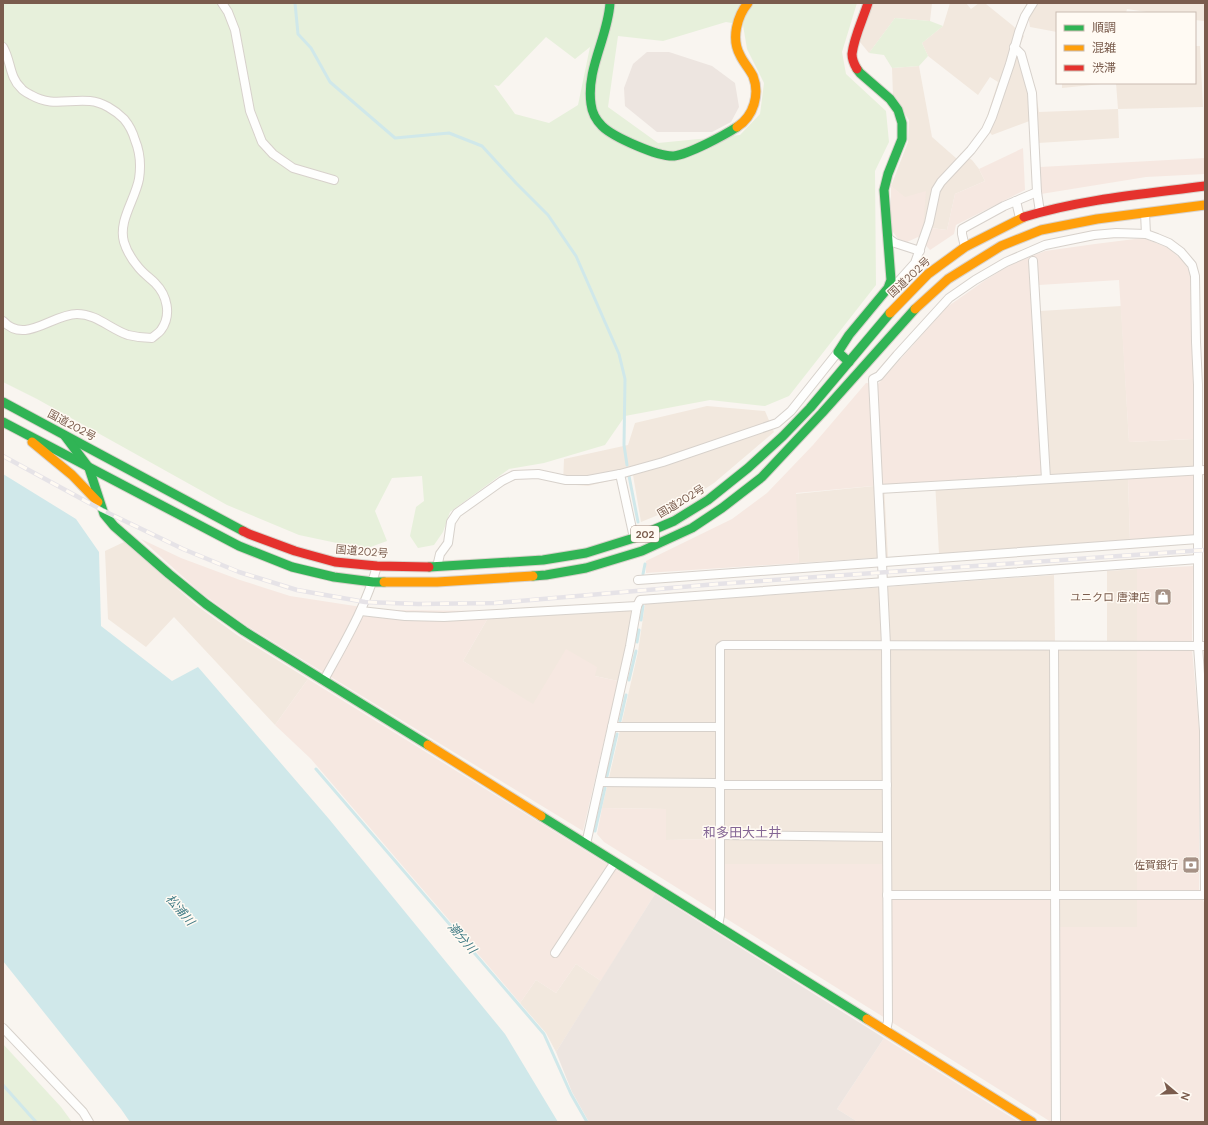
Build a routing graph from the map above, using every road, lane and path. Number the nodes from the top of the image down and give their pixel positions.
1 (222, 3) edge
2 (610, 3) edge
3 (748, 3) edge
4 (868, 3) edge
5 (1033, 3) edge
6 (3, 47) edge
7 (1014, 47) junction
8 (334, 180) dead end
9 (1205, 186) edge
10 (1037, 192) junction
11 (1016, 201) junction
12 (1205, 205) edge
13 (1040, 212) junction
14 (1145, 213) junction
15 (1020, 218) junction
16 (1042, 230) junction
17 (1146, 234) junction
18 (888, 238) junction
19 (1045, 245) junction
20 (965, 246) junction
21 (920, 251) junction
22 (1033, 261) dead end
23 (888, 288) junction
24 (3, 321) edge
25 (890, 349) junction
26 (838, 352) junction
27 (848, 362) junction
28 (863, 367) junction
29 (873, 379) junction
30 (3, 402) edge
31 (3, 422) edge
32 (777, 423) junction
33 (16, 429) junction
34 (63, 434) junction
35 (783, 436) junction
36 (89, 468) junction
37 (1201, 470) edge
38 (620, 474) junction
39 (1046, 479) junction
40 (879, 489) junction
41 (101, 504) junction
42 (634, 538) junction
43 (1198, 539) junction
44 (1198, 559) junction
45 (882, 561) junction
46 (377, 566) junction
47 (437, 566) junction
48 (638, 580) dead end
49 (373, 582) junction
50 (883, 582) junction
51 (637, 606) junction
52 (361, 611) junction
53 (886, 645) junction
54 (1054, 646) junction
55 (1202, 646) edge
56 (324, 680) junction
57 (612, 727) junction
58 (720, 727) junction
59 (600, 782) junction
60 (720, 785) junction
61 (887, 785) junction
62 (720, 835) junction
63 (887, 837) junction
64 (586, 844) junction
65 (615, 862) junction
66 (887, 895) junction
67 (1055, 895) junction
68 (1205, 895) edge
69 (718, 926) junction
70 (555, 953) dead end
71 (3, 1028) edge
72 (886, 1031) junction
73 (89, 1122) edge
74 (1032, 1122) edge
75 (1056, 1122) edge

1 - 8 street
2 - 3 main road
4 - 18 main road
5 - 7 street
6 - 24 street
7 - 10 street
7 - 21 street
9 - 13 main road, 国道202号 / 202
10 - 11 street
10 - 13 street
11 - 15 street
11 - 20 street
12 - 14 main road, 202
13 - 15 main road, 国道202号 / 202
14 - 16 main road, 202
14 - 17 street
15 - 20 main road, 国道202号 / 202
16 - 19 street
16 - 25 main road, 202
17 - 19 street
17 - 37 street
18 - 21 street
18 - 23 main road
19 - 25 street
20 - 27 main road, 国道202号 / 202
21 - 23 street
22 - 39 street
23 - 26 main road
25 - 28 main road, 202
25 - 29 street
26 - 27 main road
26 - 32 street
27 - 28 street
27 - 35 main road, 国道202号 / 202
28 - 29 street
28 - 49 main road, 202
29 - 40 street
30 - 34 main road, 国道202号 / 202
31 - 33 main road, 202
32 - 35 street
32 - 38 street
33 - 36 main road, 202
33 - 41 main road
34 - 36 main road
34 - 46 main road, 国道202号 / 202
35 - 42 main road, 国道202号 / 202
36 - 41 main road
36 - 49 main road, 202
37 - 39 street
37 - 43 street
38 - 42 street
38 - 47 street
39 - 40 street
40 - 45 street
41 - 56 main road
42 - 47 main road, 国道202号 / 202
43 - 44 street
43 - 45 street
44 - 50 street
44 - 55 street
45 - 48 street
45 - 50 street
46 - 47 main road, 国道202号 / 202
46 - 49 street
49 - 52 street
50 - 51 street
50 - 53 street
51 - 52 street
51 - 57 street
52 - 56 street
53 - 54 street
53 - 58 street
53 - 61 street
54 - 55 street
54 - 67 street
55 - 68 street
56 - 64 main road
57 - 58 street
57 - 59 street
58 - 60 street
59 - 60 street
59 - 64 street
60 - 61 street
60 - 62 street
61 - 63 street
62 - 63 street
62 - 69 street
63 - 66 street
64 - 65 main road
65 - 69 main road
65 - 70 street
66 - 67 street
66 - 72 street
67 - 68 street
67 - 75 street
69 - 72 main road
71 - 73 street
72 - 74 main road

